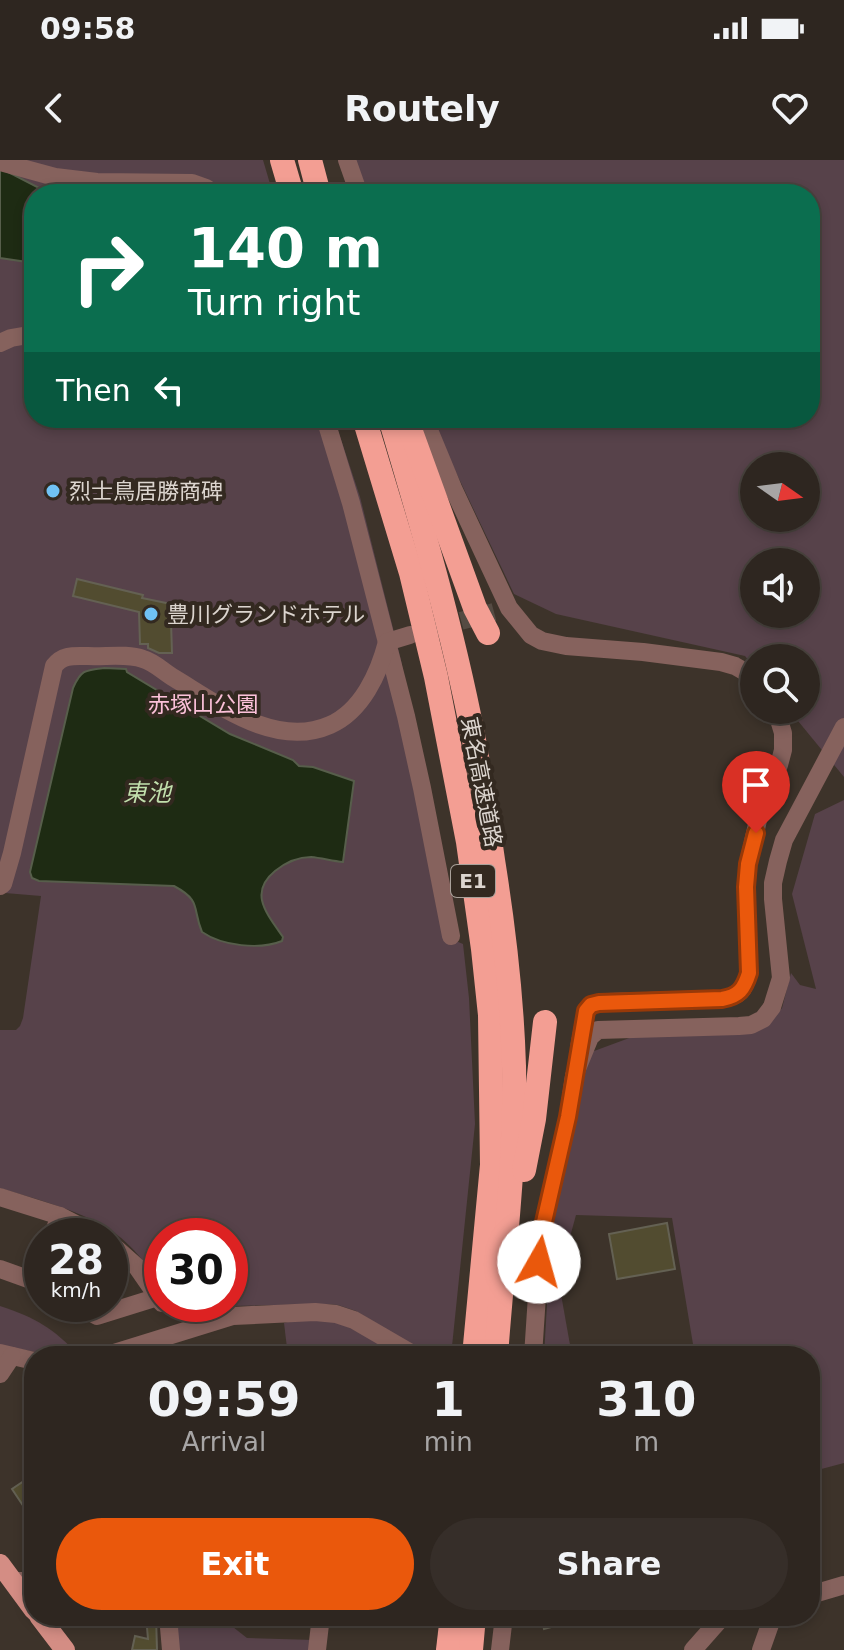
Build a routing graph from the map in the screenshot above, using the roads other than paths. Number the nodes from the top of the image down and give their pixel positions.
1 (282, 160) edge
2 (310, 160) edge
3 (347, 160) edge
4 (0, 162) edge
5 (195, 184) edge
6 (289, 184) edge
7 (316, 184) edge
8 (355, 184) edge
9 (24, 336) edge
10 (0, 343) edge
11 (328, 428) edge
12 (367, 428) edge
13 (393, 428) edge
14 (410, 428) edge
15 (428, 428) edge
16 (497, 618) junction
17 (410, 635) dead end
18 (387, 642) junction
19 (740, 669) edge
20 (780, 724) edge
21 (844, 727) edge
22 (0, 886) edge
23 (451, 936) dead end
24 (545, 1022) dead end
25 (574, 1076) junction
26 (0, 1197) edge
27 (60, 1216) joint
28 (64, 1218) edge
29 (128, 1259) edge
30 (0, 1269) edge
31 (24, 1273) edge
32 (504, 1273) junction
33 (144, 1277) edge
34 (176, 1322) edge
35 (183, 1332) junction
36 (137, 1346) edge
37 (399, 1346) edge
38 (475, 1346) edge
39 (497, 1346) edge
40 (534, 1346) edge
41 (6, 1354) edge
42 (0, 1374) edge
43 (0, 1564) edge
44 (12, 1581) junction
45 (24, 1581) edge
46 (844, 1585) edge
47 (820, 1592) edge
48 (24, 1597) edge
49 (47, 1626) edge
50 (169, 1626) edge
51 (320, 1626) edge
52 (451, 1626) edge
53 (473, 1626) edge
54 (503, 1626) edge
55 (714, 1626) edge
56 (769, 1626) edge
57 (65, 1650) edge
58 (171, 1650) edge
59 (317, 1650) edge
60 (448, 1650) edge
61 (471, 1650) edge
62 (500, 1650) edge
63 (693, 1650) edge
64 (761, 1650) edge

1 - 6 highway
2 - 7 highway
3 - 8 street
4 - 5 street
9 - 10 street
11 - 18 street
12 - 38 highway, 東名高速道路 / E1
13 - 32 highway, 東名高速道路 / E1
14 - 16 highway
15 - 16 street
16 - 19 street
17 - 18 street
18 - 22 street
18 - 23 street
20 - 25 street
21 - 25 street
24 - 32 highway
25 - 40 street
26 - 27 street
27 - 28 street
29 - 33 street
30 - 31 street
32 - 39 highway, 東名高速道路 / E1
34 - 35 street
35 - 36 street
35 - 37 street
41 - 42 street
43 - 44 main road
44 - 45 street
44 - 48 main road
46 - 47 street
49 - 57 main road
50 - 58 street
51 - 59 street
52 - 60 highway
53 - 61 highway
54 - 62 street
55 - 63 street
56 - 64 street

